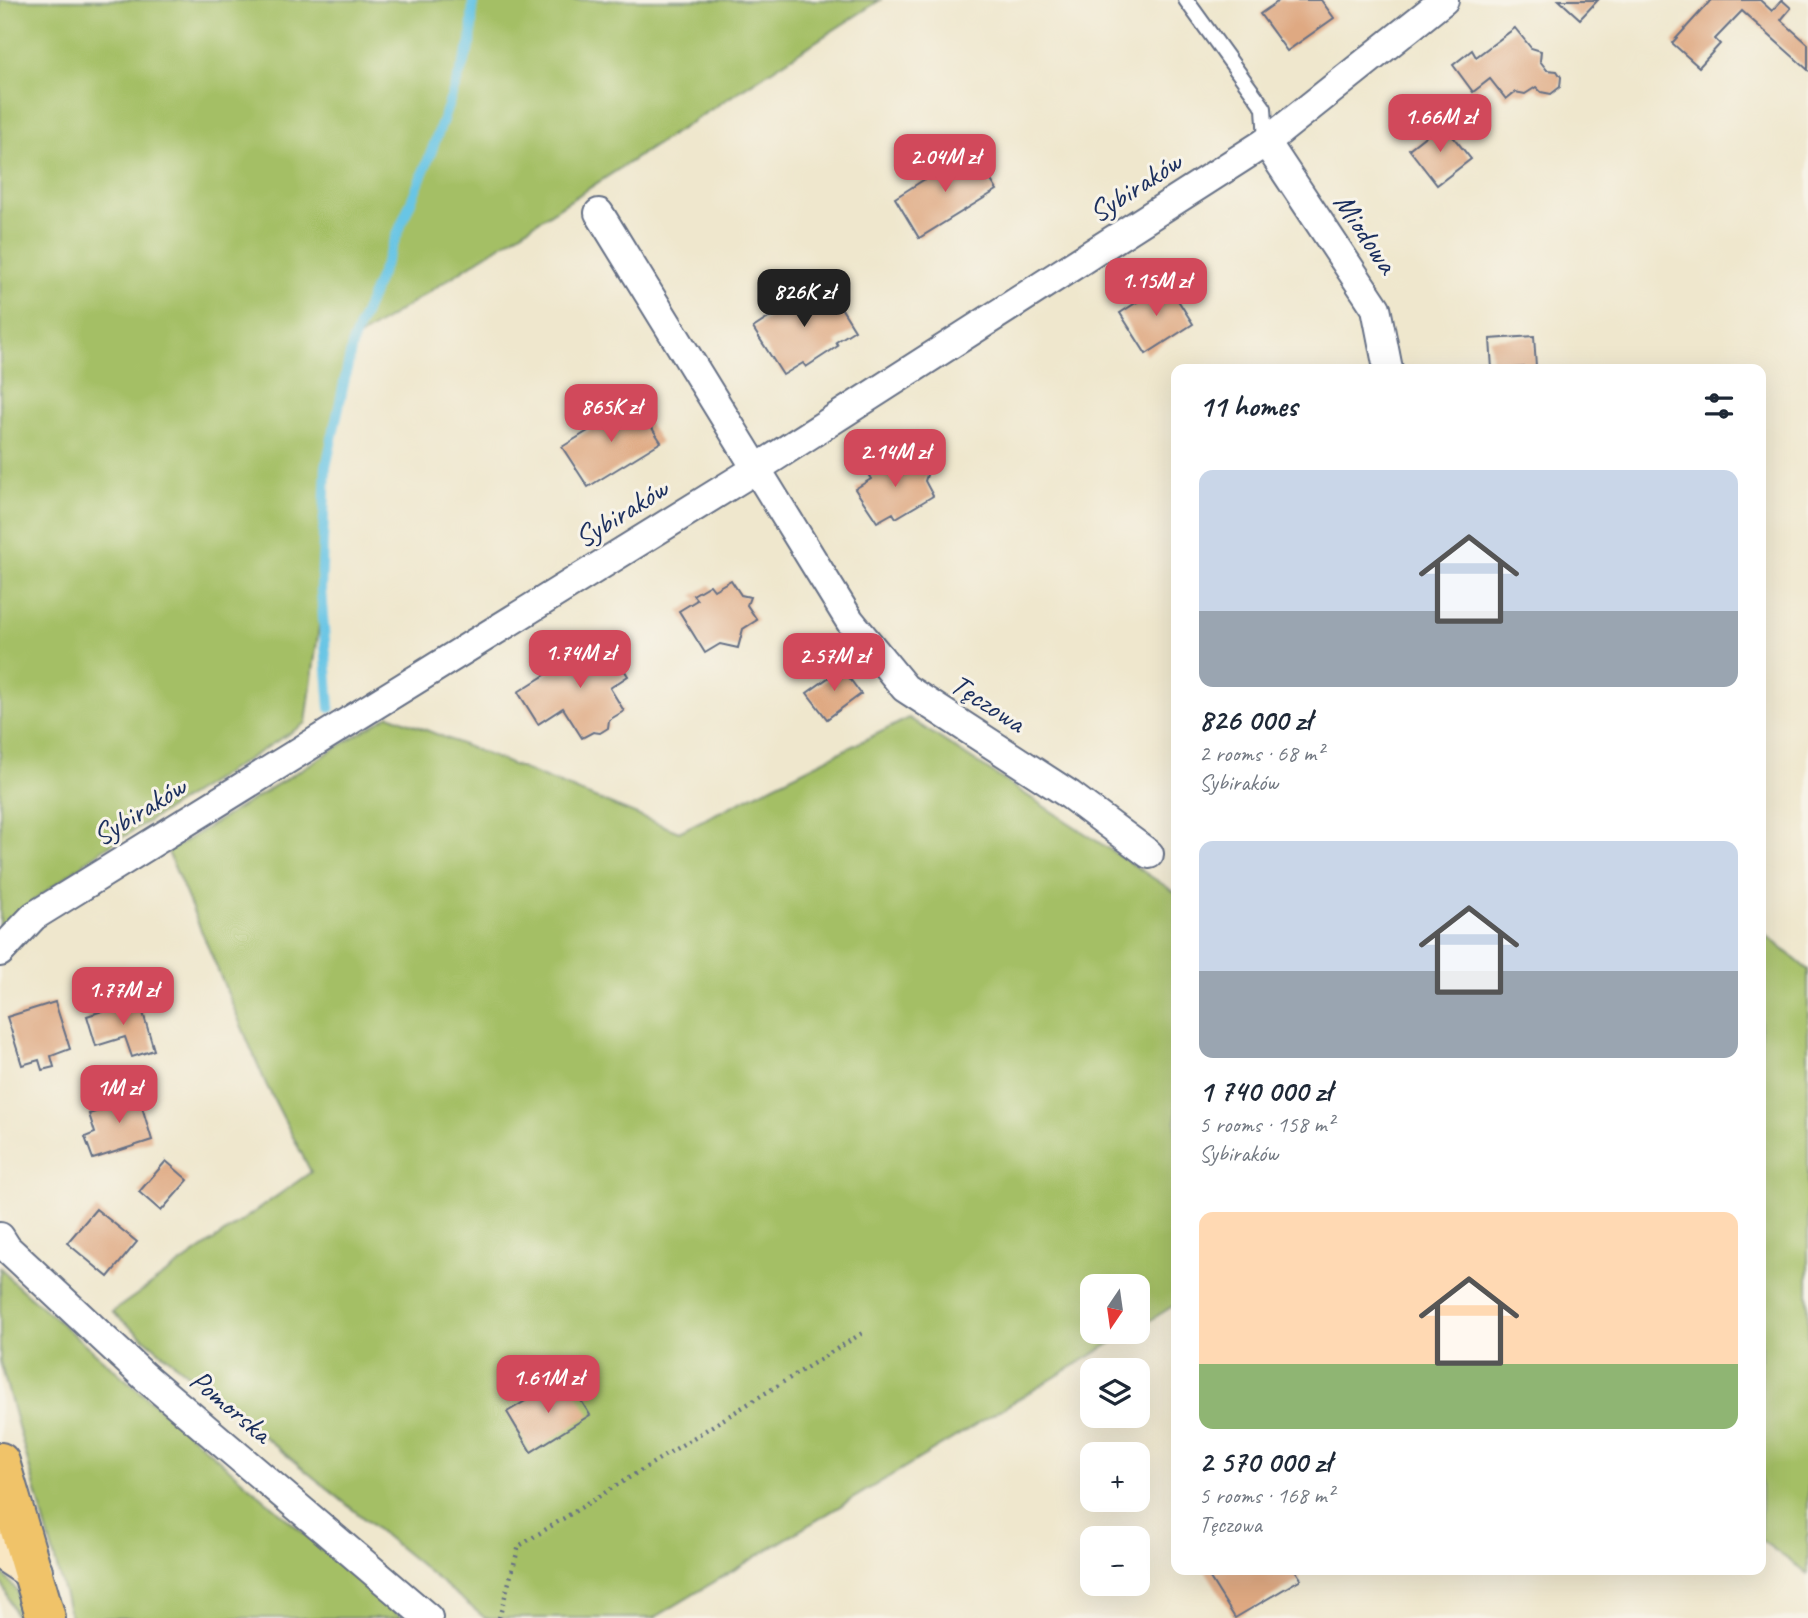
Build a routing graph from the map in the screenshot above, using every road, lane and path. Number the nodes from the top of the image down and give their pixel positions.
1 (1186, 0) edge
2 (1444, 0) edge
3 (1266, 142) junction
4 (599, 213) dead end
5 (1387, 364) edge
6 (756, 469) junction
7 (1149, 854) dead end
8 (0, 952) edge
9 (0, 1237) edge
10 (864, 1332) dead end
11 (0, 1462) edge
12 (0, 1549) edge
13 (33, 1571) junction
14 (46, 1618) edge
15 (428, 1618) edge
16 (499, 1618) edge

1 - 3 lane
2 - 3 street, Sybiraków
3 - 5 street, Miodowa
3 - 6 street, Sybiraków
4 - 6 street, Tęczowa
6 - 7 street, Tęczowa
6 - 8 street, Sybiraków
9 - 15 street, Pomorska
10 - 16 path
11 - 13 main road
12 - 13 main road
13 - 14 main road

